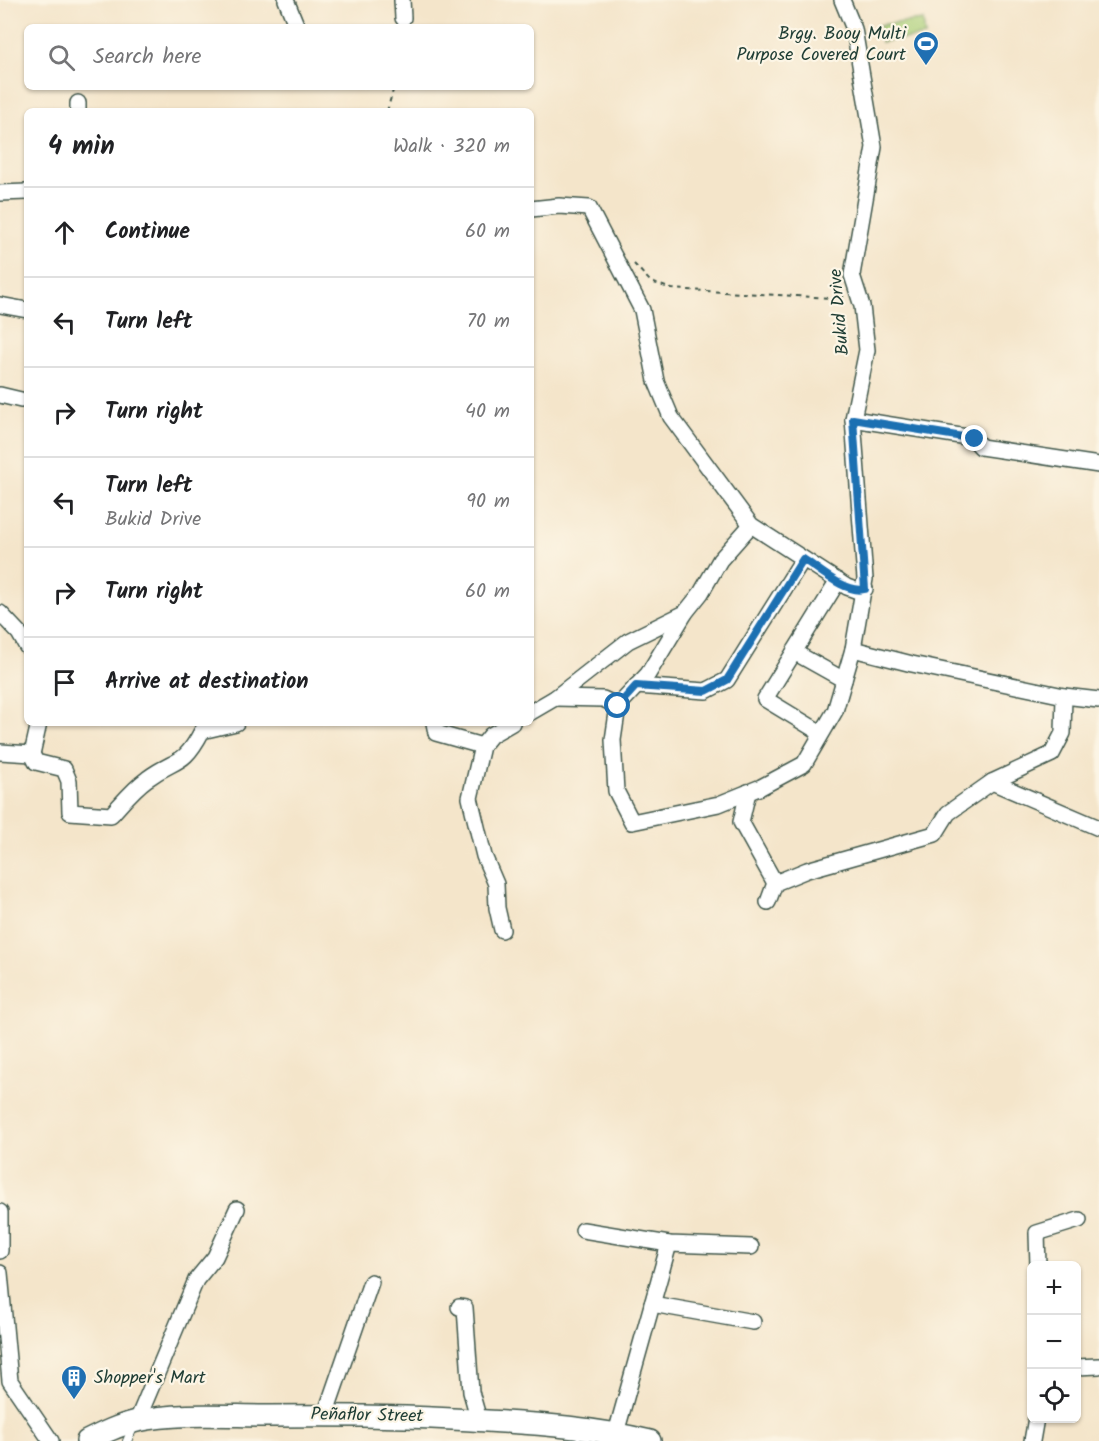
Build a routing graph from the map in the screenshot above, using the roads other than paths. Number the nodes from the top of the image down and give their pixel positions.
1 (286, 0) edge
2 (402, 0) edge
3 (842, 0) edge
4 (403, 18) dead end
5 (296, 24) edge
6 (24, 192) edge
7 (0, 193) edge
8 (534, 209) edge
9 (0, 305) edge
10 (24, 309) edge
11 (0, 395) edge
12 (21, 400) dead end
13 (853, 419) junction
14 (1099, 465) edge
15 (750, 525) junction
16 (803, 559) junction
17 (838, 581) junction
18 (865, 589) junction
19 (0, 613) edge
20 (685, 613) junction
21 (23, 628) edge
22 (853, 649) junction
23 (794, 652) junction
24 (844, 680) junction
25 (636, 686) junction
26 (1064, 696) junction
27 (555, 698) junction
28 (1099, 700) edge
29 (618, 706) junction
30 (534, 710) edge
31 (38, 726) edge
32 (223, 726) edge
33 (435, 726) edge
34 (507, 726) edge
35 (821, 733) junction
36 (482, 746) junction
37 (0, 752) edge
38 (32, 754) junction
39 (992, 782) junction
40 (748, 792) junction
41 (1099, 828) edge
42 (775, 883) junction
43 (768, 903) dead end
44 (502, 930) dead end
45 (237, 1209) dead end
46 (0, 1212) edge
47 (1079, 1220) dead end
48 (583, 1230) dead end
49 (669, 1244) junction
50 (751, 1247) dead end
51 (0, 1251) edge
52 (1038, 1261) edge
53 (0, 1272) edge
54 (371, 1282) dead end
55 (652, 1304) junction
56 (459, 1307) dead end
57 (753, 1322) dead end
58 (1099, 1366) edge
59 (1081, 1367) edge
60 (325, 1415) junction
61 (479, 1420) junction
62 (136, 1421) junction
63 (1035, 1423) edge
64 (616, 1433) junction
65 (51, 1441) edge
66 (87, 1441) edge
67 (127, 1441) edge
68 (650, 1441) edge
69 (1032, 1441) edge

1 - 5 street
2 - 4 street
3 - 13 street, Bukid Drive
6 - 7 street
8 - 15 street
9 - 10 street
11 - 12 street
13 - 14 street
13 - 18 street, Bukid Drive
15 - 16 street
15 - 20 street
16 - 17 street
16 - 25 street
17 - 18 street
17 - 23 street
18 - 22 street, Bukid Drive
19 - 21 street
20 - 25 street
20 - 27 street
22 - 24 street, Bukid Drive
22 - 26 street
23 - 24 street
23 - 35 street
24 - 35 street, Bukid Drive
25 - 29 street
26 - 28 street
26 - 39 street
27 - 29 street
27 - 30 street
29 - 40 street, Bukid Drive
31 - 38 street
32 - 38 street
33 - 36 street
34 - 36 street
35 - 40 street, Bukid Drive
36 - 44 street
37 - 38 street
39 - 41 street
39 - 42 street
40 - 42 street
42 - 43 street
45 - 62 street
46 - 51 street
47 - 52 street
48 - 49 street
49 - 50 street
49 - 55 street
53 - 65 street
54 - 60 street
55 - 57 street
55 - 64 street
56 - 61 street
58 - 59 street
60 - 61 main road, Peñaflor Street
60 - 62 main road, Peñaflor Street
61 - 64 main road, Peñaflor Street
62 - 66 main road, Peñaflor Street
62 - 67 lane
63 - 69 street
64 - 68 main road, Peñaflor Street

